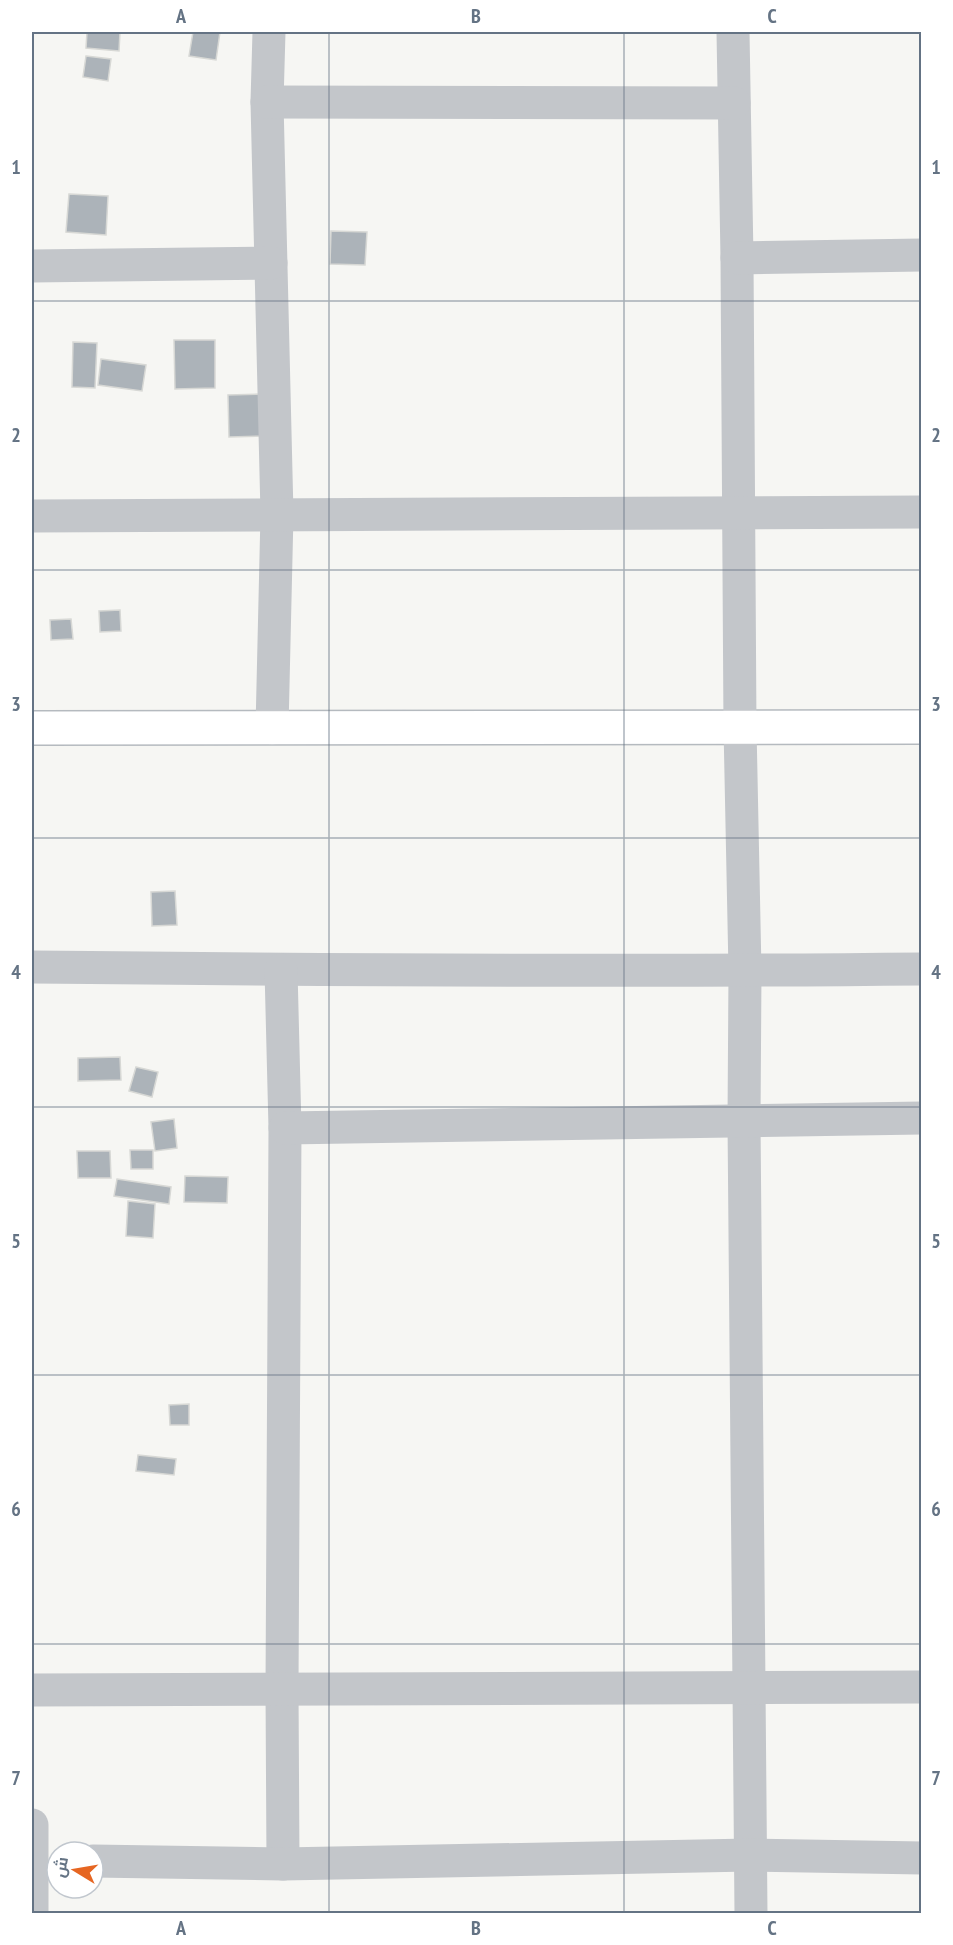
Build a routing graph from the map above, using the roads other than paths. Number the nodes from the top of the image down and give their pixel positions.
1 (269, 32) edge
2 (733, 32) edge
3 (267, 102) junction
4 (734, 103) junction
5 (921, 255) edge
6 (737, 258) junction
7 (271, 263) junction
8 (32, 266) edge
9 (921, 512) edge
10 (278, 514) junction
11 (738, 514) junction
12 (32, 516) edge
13 (740, 727) junction
14 (921, 727) edge
15 (32, 728) edge
16 (272, 728) junction
17 (32, 967) edge
18 (921, 969) edge
19 (280, 970) junction
20 (745, 971) junction
21 (921, 1118) edge
22 (744, 1121) junction
23 (285, 1128) junction
24 (750, 1687) junction
25 (921, 1687) edge
26 (282, 1688) junction
27 (32, 1689) edge
28 (32, 1825) edge
29 (750, 1855) junction
30 (921, 1858) edge
31 (45, 1860) edge
32 (105, 1861) edge
33 (283, 1864) junction
34 (32, 1914) edge
35 (751, 1914) edge

1 - 3 street
2 - 4 street
3 - 4 street
3 - 7 street
4 - 6 street
5 - 6 street
6 - 11 street
7 - 8 street
7 - 10 street
9 - 11 street
10 - 11 street
10 - 12 street
10 - 16 street
11 - 13 street
13 - 14 street
13 - 16 street
13 - 20 street
15 - 16 street
17 - 19 street
18 - 20 street
19 - 20 street
19 - 23 street
20 - 22 street
21 - 22 street
22 - 23 street
22 - 24 street
23 - 26 street
24 - 25 street
24 - 26 street
24 - 29 street
26 - 27 street
26 - 33 street
28 - 31 street
29 - 30 street
29 - 33 street
29 - 35 street
31 - 34 street
32 - 33 street

